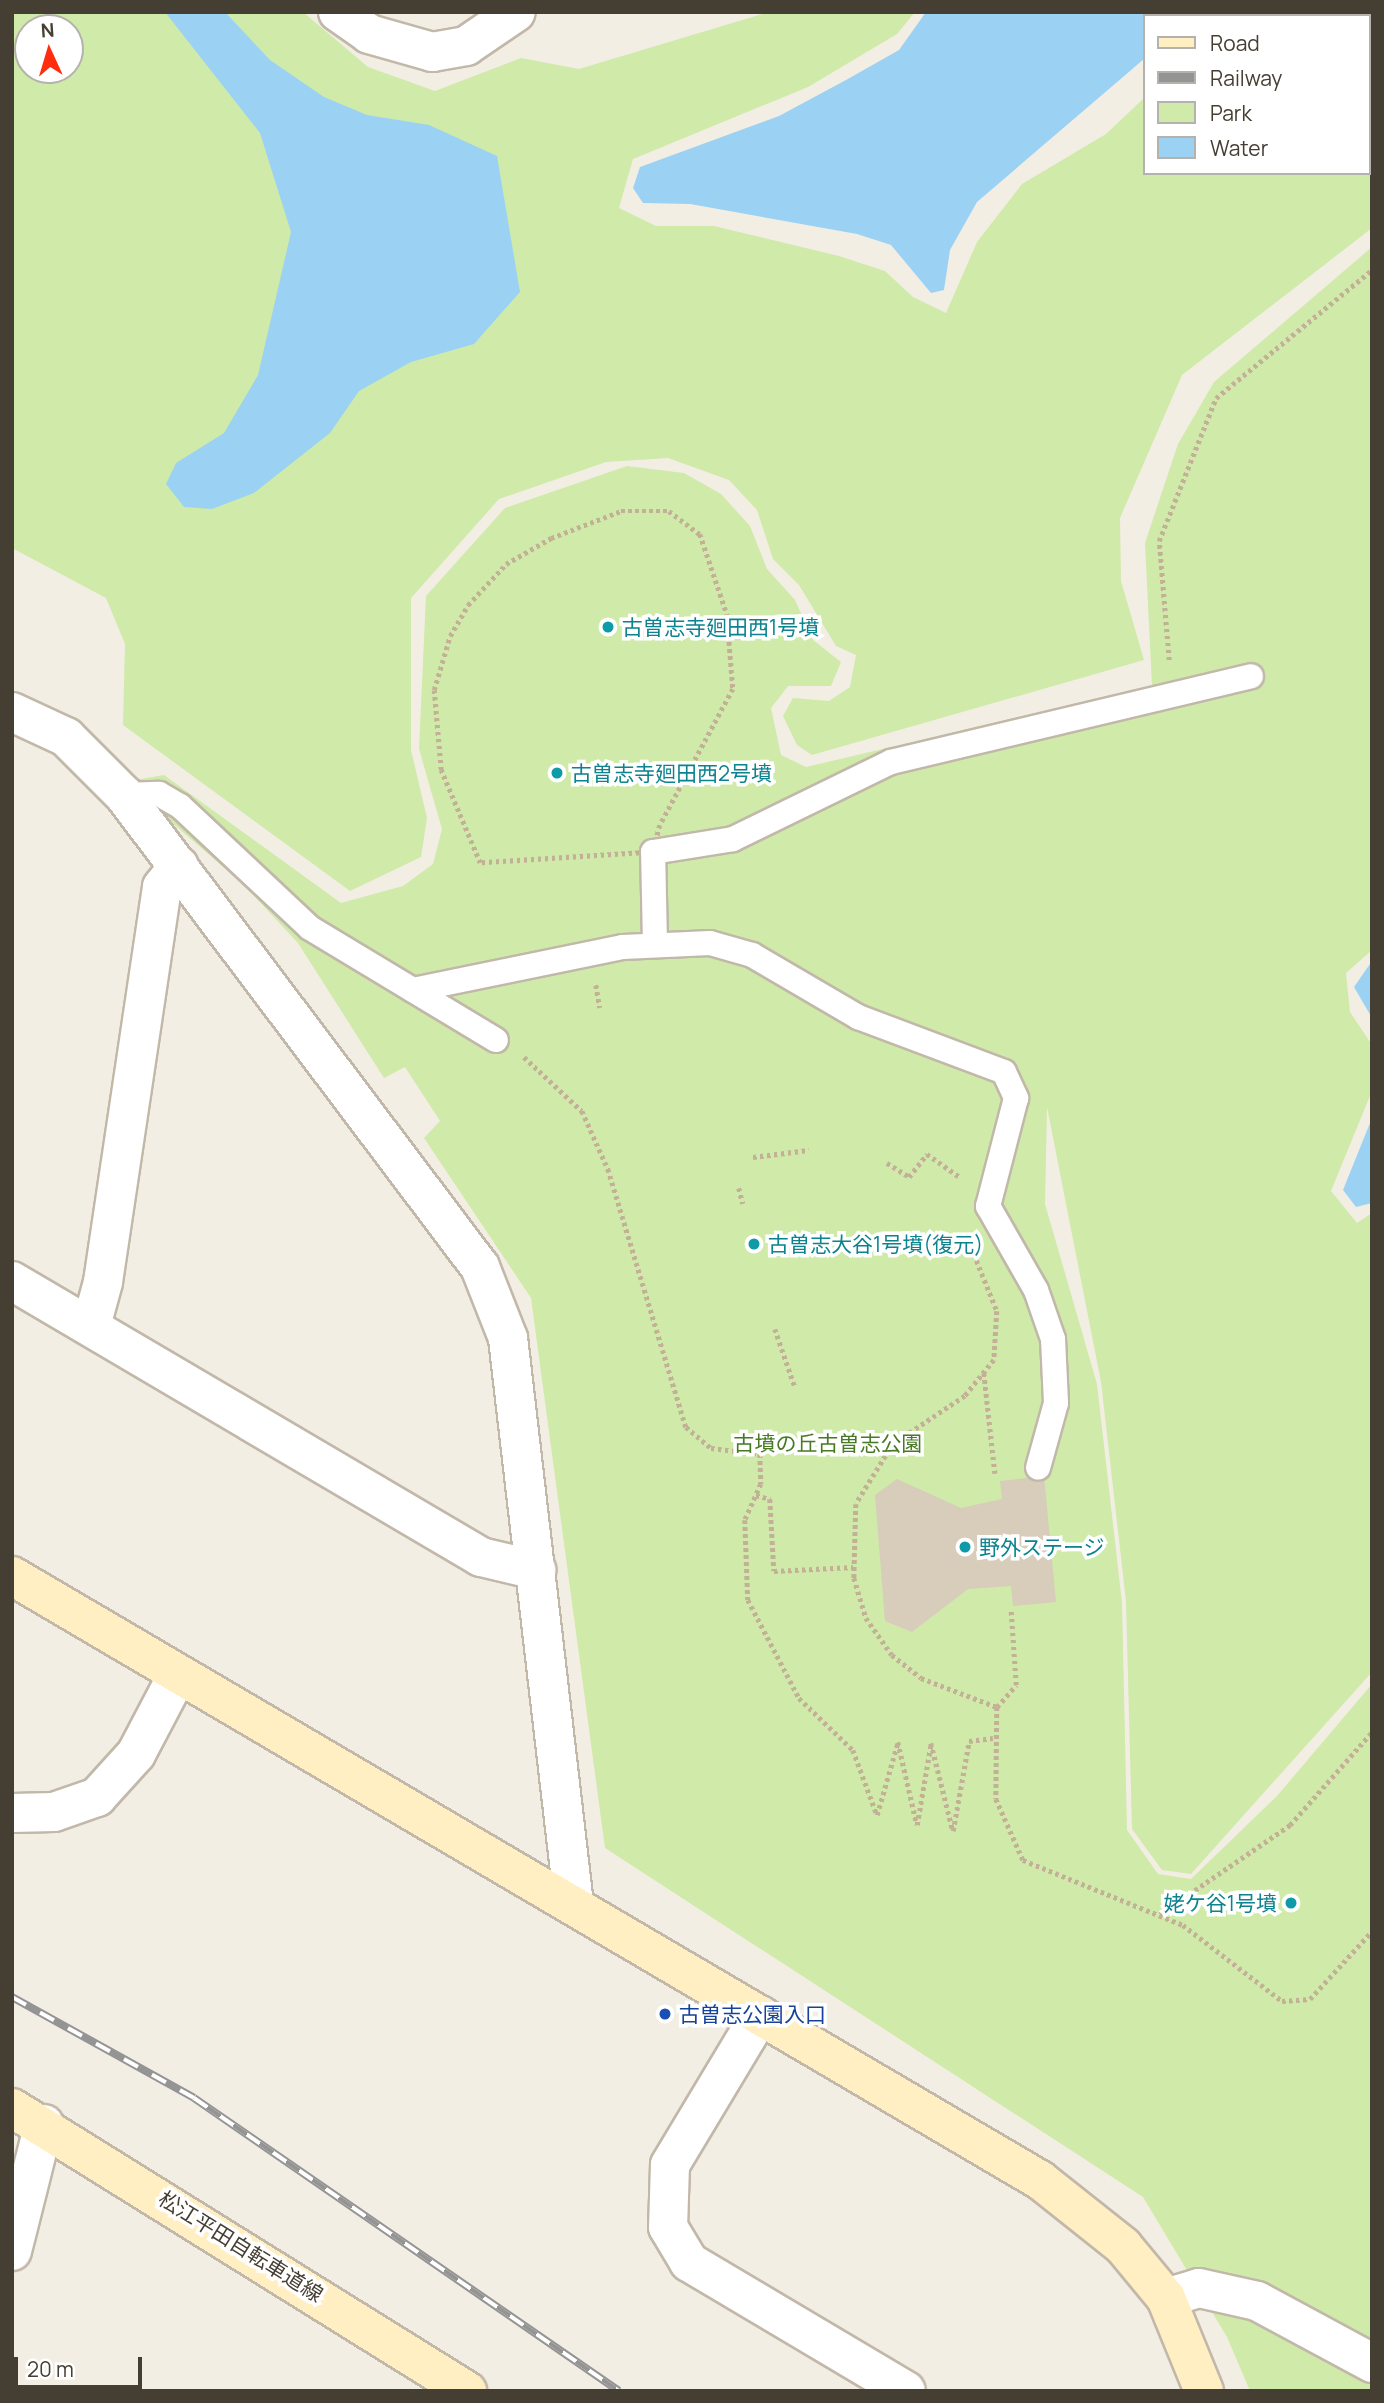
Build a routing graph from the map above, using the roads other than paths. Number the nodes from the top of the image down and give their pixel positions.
1 (338, 12) edge
2 (516, 12) edge
3 (1251, 676) dead end
4 (12, 712) edge
5 (124, 795) junction
6 (179, 866) junction
7 (655, 944) junction
8 (413, 990) junction
9 (496, 1040) road end
10 (12, 1281) edge
11 (91, 1326) junction
12 (1038, 1468) dead end
13 (536, 1570) junction
14 (12, 1576) edge
15 (178, 1674) junction
16 (12, 1813) edge
17 (574, 1905) junction
18 (760, 2015) junction
19 (28, 2116) edge
20 (12, 2251) edge
21 (1166, 2298) junction
22 (1372, 2363) edge
23 (467, 2391) edge
24 (906, 2391) edge
25 (1204, 2391) edge

1 - 2 street
3 - 7 lane
4 - 5 street
5 - 6 street
5 - 8 lane
6 - 11 street
6 - 13 street
7 - 8 lane
7 - 12 lane
8 - 9 lane
10 - 11 street
11 - 13 street
13 - 17 street
14 - 15 street
15 - 16 street
15 - 17 street
17 - 18 street
18 - 21 street
18 - 24 street
19 - 20 street
19 - 23 street, 松江平田自転車道線
21 - 22 street
21 - 25 street

